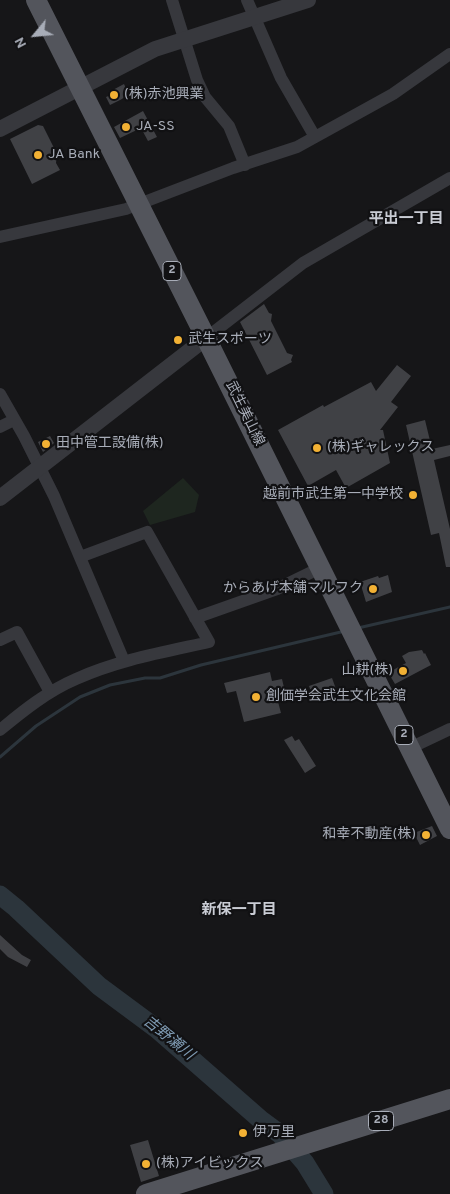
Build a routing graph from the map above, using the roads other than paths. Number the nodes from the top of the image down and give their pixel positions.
1 (36, 0) edge
2 (172, 0) edge
3 (247, 0) edge
4 (308, 0) edge
5 (255, 17) junction
6 (184, 40) junction
7 (450, 54) edge
8 (80, 88) junction
9 (0, 129) edge
10 (315, 137) junction
11 (245, 164) junction
12 (450, 178) edge
13 (139, 204) junction
14 (0, 237) edge
15 (206, 338) junction
16 (0, 394) edge
17 (14, 420) junction
18 (0, 427) edge
19 (40, 467) junction
20 (0, 498) edge
21 (80, 557) junction
22 (320, 568) junction
23 (195, 618) junction
24 (0, 640) edge
25 (124, 661) junction
26 (50, 692) junction
27 (450, 729) edge
28 (0, 730) edge
29 (410, 748) junction
30 (450, 829) edge
31 (450, 1099) edge
32 (146, 1194) edge

1 - 8 main road, 武生美山線 / 2
2 - 6 street
3 - 5 street
4 - 5 street
5 - 6 street
5 - 10 street
6 - 8 street
6 - 11 street
7 - 10 street
8 - 9 street
8 - 13 main road, 武生美山線 / 2
10 - 11 street
11 - 13 street
12 - 15 street
13 - 14 street
13 - 15 main road, 武生美山線 / 2
15 - 19 street
15 - 22 main road, 武生美山線 / 2
16 - 17 street
17 - 18 street
17 - 19 street
19 - 20 street
19 - 21 street
21 - 23 street
21 - 25 street
22 - 23 street
22 - 29 main road, 武生美山線 / 2
23 - 25 street
24 - 26 street
25 - 26 street
26 - 28 street
27 - 29 street
29 - 30 main road, 武生美山線 / 2
31 - 32 main road, 28

